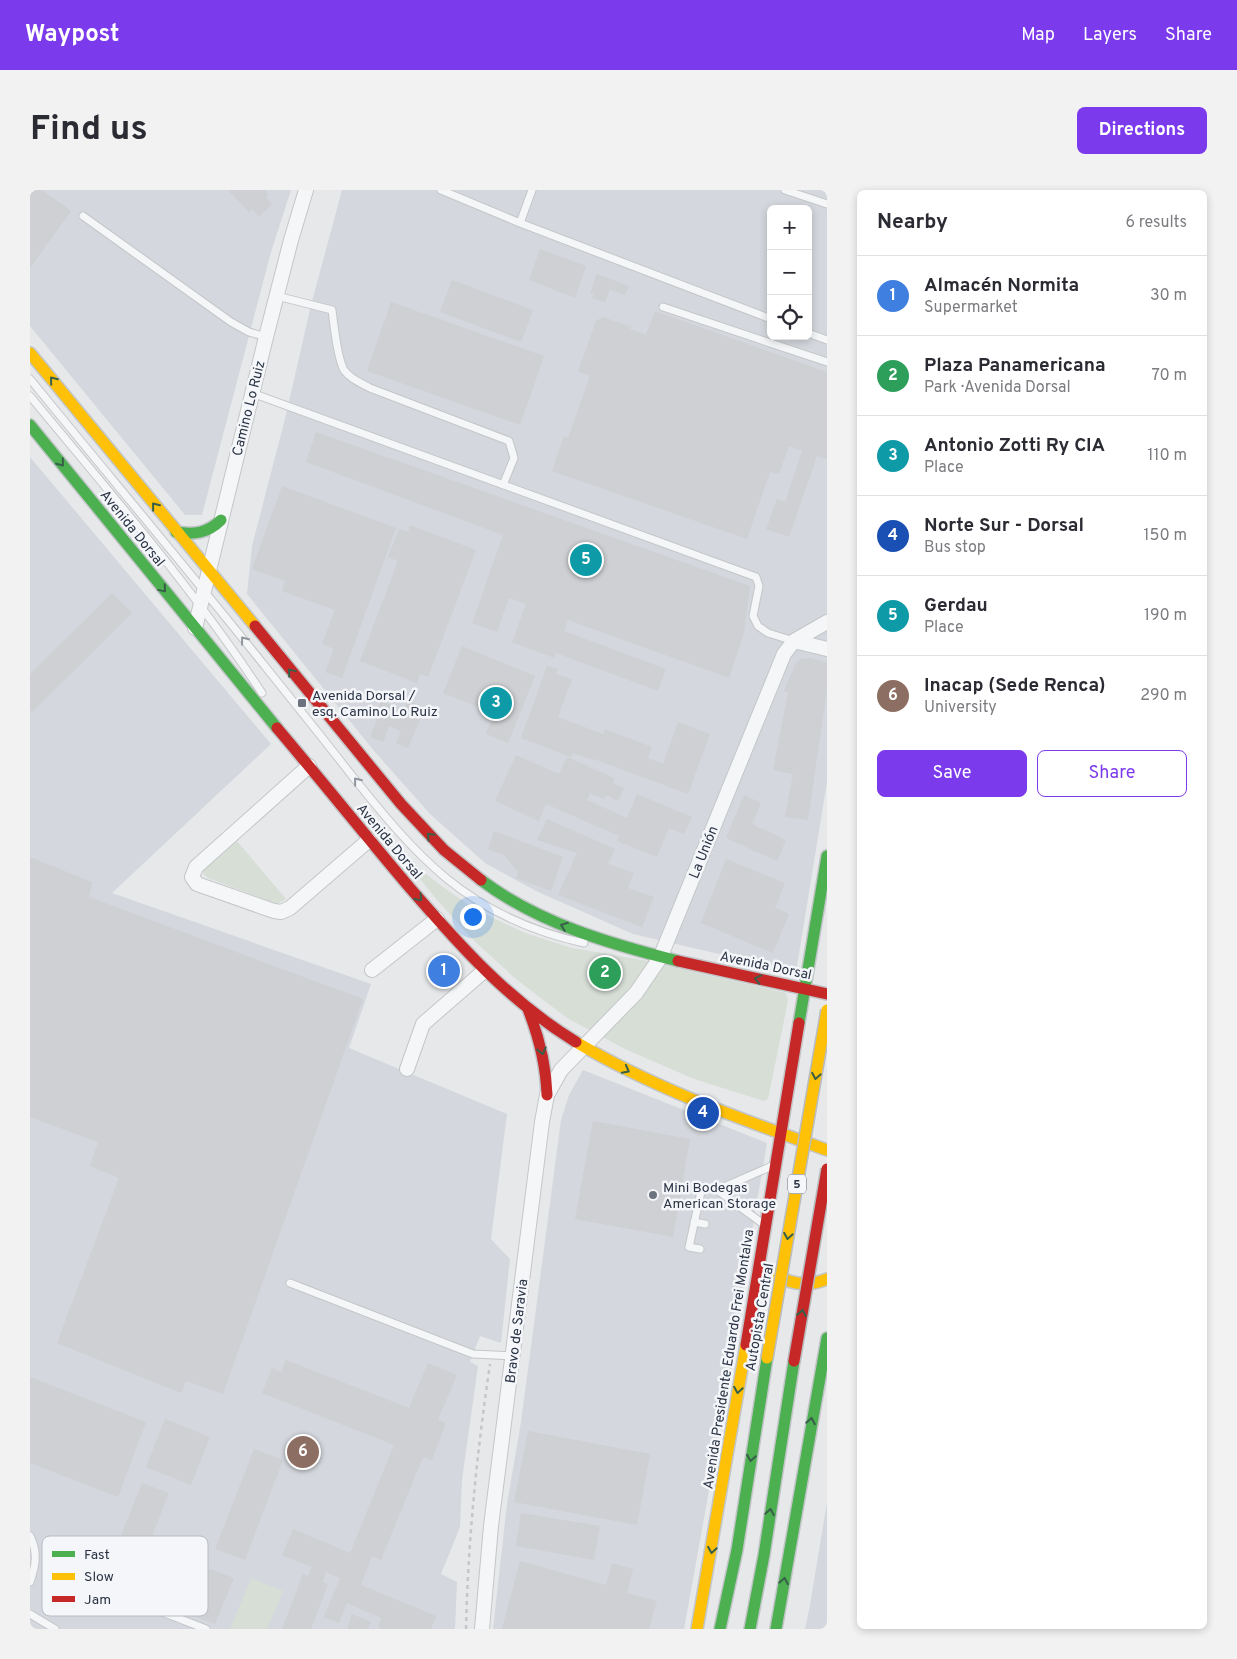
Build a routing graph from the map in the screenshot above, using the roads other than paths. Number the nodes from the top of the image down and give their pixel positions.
1 (306, 190) edge
2 (441, 190) edge
3 (532, 190) edge
4 (786, 190) edge
5 (827, 204) edge
6 (83, 216) dead end
7 (520, 223) junction
8 (277, 296) junction
9 (663, 307) dead end
10 (767, 317) edge
11 (812, 334) edge
12 (266, 337) junction
13 (827, 340) edge
14 (30, 353) edge
15 (827, 362) edge
16 (30, 379) edge
17 (252, 393) junction
18 (30, 396) edge
19 (30, 425) edge
20 (503, 485) junction
21 (221, 520) junction
22 (176, 532) junction
23 (209, 571) junction
24 (204, 590) junction
25 (200, 606) junction
26 (827, 622) edge
27 (195, 628) junction
28 (794, 641) junction
29 (827, 649) edge
30 (264, 697) dead end
31 (274, 712) dead end
32 (309, 766) junction
33 (369, 840) junction
34 (827, 856) edge
35 (438, 919) junction
36 (660, 958) junction
37 (372, 970) dead end
38 (484, 971) junction
39 (805, 990) junction
40 (827, 994) edge
41 (528, 1009) junction
42 (827, 1010) edge
43 (584, 1046) junction
44 (407, 1069) dead end
45 (548, 1095) junction
46 (780, 1133) junction
47 (827, 1150) edge
48 (775, 1164) junction
49 (827, 1169) edge
50 (717, 1190) junction
51 (694, 1222) junction
52 (705, 1224) dead end
53 (765, 1226) junction
54 (700, 1249) dead end
55 (760, 1256) junction
56 (827, 1279) edge
57 (290, 1283) dead end
58 (827, 1338) edge
59 (513, 1356) junction
60 (30, 1536) edge
61 (30, 1582) edge
62 (30, 1614) edge
63 (172, 1616) edge
64 (55, 1629) edge
65 (206, 1629) edge
66 (482, 1629) edge
67 (697, 1629) edge
68 (720, 1629) edge
69 (750, 1629) edge
70 (776, 1629) edge

1 - 8 street, Camino Lo Ruiz
2 - 7 lane
3 - 7 lane
4 - 5 lane
6 - 12 lane
7 - 10 lane
8 - 12 street, Camino Lo Ruiz
8 - 20 lane
9 - 15 lane
11 - 13 lane
12 - 17 street, Camino Lo Ruiz
22 -> 14 main road, Avenida Dorsal
16 - 24 lane
17 - 20 lane
17 - 21 street, Camino Lo Ruiz
18 - 25 lane
19 -> 27 main road, Avenida Dorsal
20 - 28 lane
21 - 22 main road
21 - 23 street, Camino Lo Ruiz
22 - 23 main road, Avenida Dorsal
23 - 24 street, Camino Lo Ruiz
36 -> 23 main road, Avenida Dorsal
24 - 25 street, Camino Lo Ruiz
36 -> 24 lane
25 - 27 street, Camino Lo Ruiz
25 - 30 lane
26 - 28 street, La Unión
27 - 32 main road, Avenida Dorsal
28 - 29 street
28 - 36 street, La Unión
31 - 32 lane
32 - 33 main road, Avenida Dorsal
32 - 33 street
33 -> 35 main road, Avenida Dorsal
34 - 39 main road, Avenida Presidente Eduardo Frei Montalva
35 - 37 street
35 - 38 main road, Avenida Dorsal
39 -> 36 main road, Avenida Dorsal
36 - 43 street, La Unión
38 - 41 main road, Avenida Dorsal
38 - 44 street
39 - 40 main road, Avenida Dorsal
39 - 46 main road, Avenida Presidente Eduardo Frei Montalva
41 - 43 main road, Avenida Dorsal
41 -> 45 main road
42 -> 68 main road, Autopista Central / 5, bridge
43 - 45 street, Bravo de Saravia
43 -> 46 main road, Avenida Dorsal
45 - 59 street, Bravo de Saravia
46 - 47 main road, Avenida Dorsal
46 - 48 main road, Avenida Presidente Eduardo Frei Montalva
48 - 50 lane
48 - 53 main road, Avenida Presidente Eduardo Frei Montalva
69 -> 49 main road, 5, bridge
50 - 51 lane
50 - 53 lane
51 - 52 lane
51 - 54 lane
53 - 55 main road, Avenida Presidente Eduardo Frei Montalva
55 - 56 main road
55 -> 67 main road, Avenida Presidente Eduardo Frei Montalva
57 - 59 lane
70 -> 58 main road
59 - 66 street, Bravo de Saravia
60 - 61 lane
62 - 64 lane
63 - 65 lane

